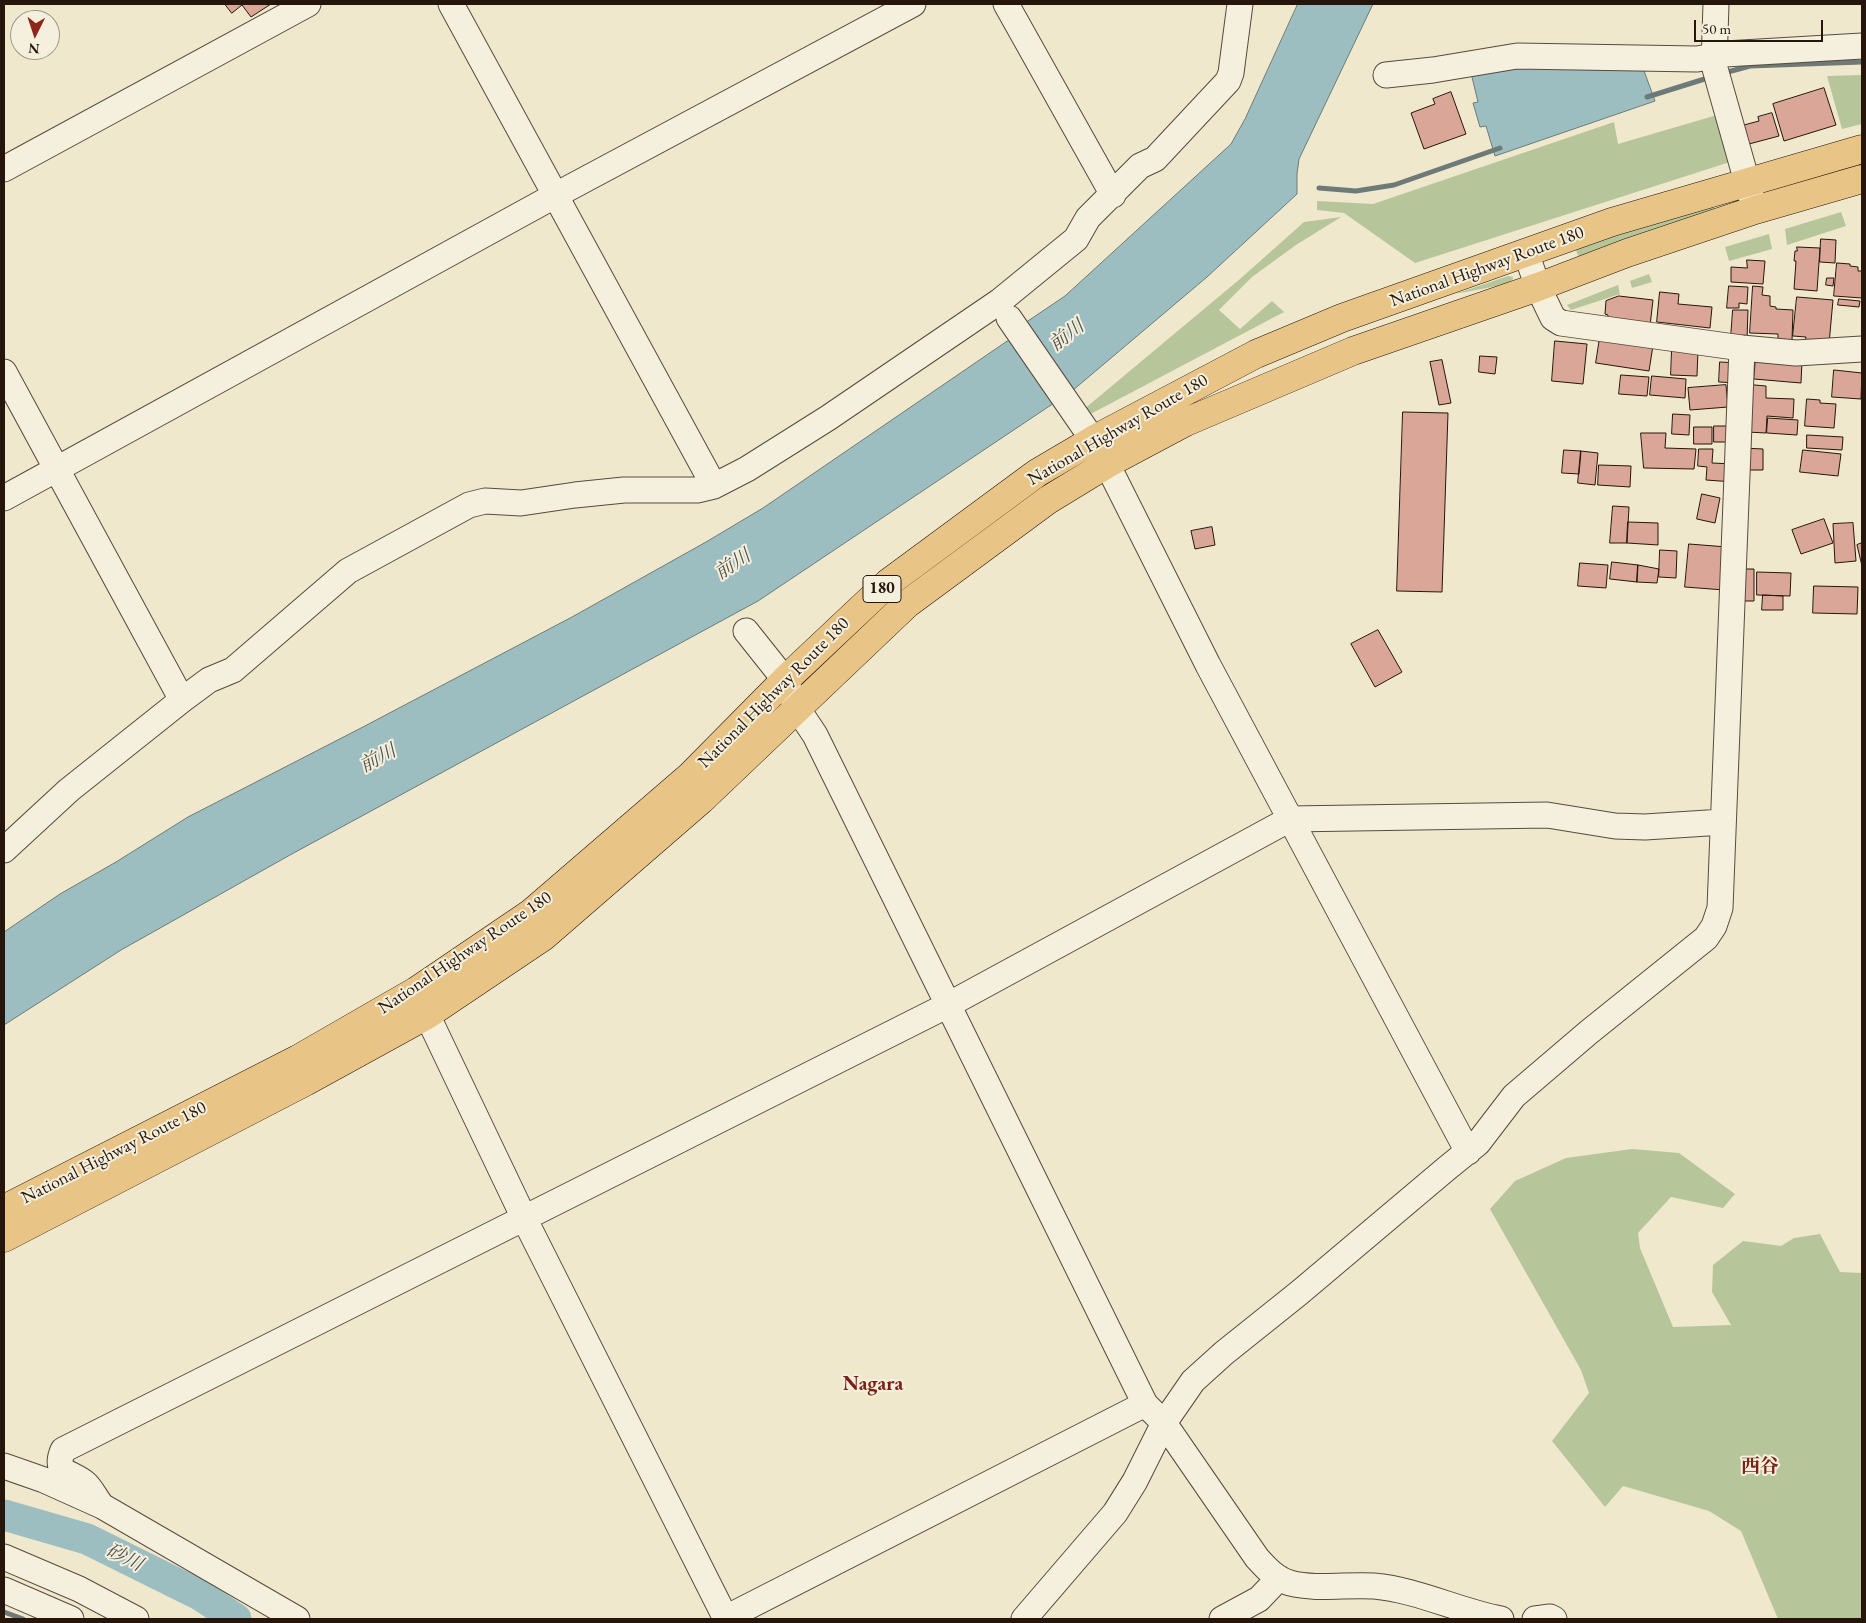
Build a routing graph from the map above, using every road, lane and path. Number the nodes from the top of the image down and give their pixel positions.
1 (308, 4) edge
2 (451, 4) edge
3 (913, 4) edge
4 (1006, 4) edge
5 (1240, 4) edge
6 (1716, 4) edge
7 (1862, 46) edge
8 (1715, 69) junction
9 (1386, 75) dead end
10 (1862, 149) edge
11 (4, 169) edge
12 (1862, 179) edge
13 (1747, 183) junction
14 (556, 195) junction
15 (1113, 195) junction
16 (1755, 210) junction
17 (1526, 253) junction
18 (1538, 287) junction
19 (1010, 320) dead end
20 (1742, 348) junction
21 (1862, 349) edge
22 (4, 372) edge
23 (1093, 440) junction
24 (1107, 464) junction
25 (56, 470) junction
26 (714, 486) junction
27 (4, 498) edge
28 (746, 631) dead end
29 (785, 680) junction
30 (182, 700) junction
31 (797, 708) junction
32 (1290, 819) junction
33 (1723, 822) junction
34 (4, 850) edge
35 (421, 1003) junction
36 (948, 1005) junction
37 (1468, 1152) junction
38 (4, 1209) edge
39 (524, 1218) junction
40 (4, 1238) edge
41 (1146, 1404) junction
42 (1164, 1423) junction
43 (4, 1466) edge
44 (102, 1506) junction
45 (4, 1557) edge
46 (1278, 1578) junction
47 (4, 1590) edge
48 (1259, 1609) edge
49 (71, 1619) edge
50 (136, 1619) edge
51 (296, 1619) edge
52 (725, 1619) edge
53 (1024, 1619) edge
54 (1222, 1619) edge
55 (1500, 1619) edge
56 (1536, 1619) edge
57 (1554, 1619) edge

1 - 11 street
2 - 14 street
3 - 14 street
4 - 15 street
5 - 15 street
6 - 8 street
7 - 8 street
8 - 9 street
8 - 13 street
10 - 13 highway, National Highway Route 180 / 180
12 - 16 highway, National Highway Route 180 / 180
13 - 16 street
13 - 17 highway, National Highway Route 180 / 180
14 - 25 street
14 - 26 street
15 - 26 street
16 - 18 highway, National Highway Route 180 / 180
17 - 18 street
17 - 23 highway, National Highway Route 180 / 180
18 - 20 street
18 - 24 highway, National Highway Route 180 / 180
19 - 23 street
20 - 21 street
20 - 33 street
22 - 25 street
23 - 24 street
23 - 29 highway, National Highway Route 180 / 180
24 - 31 highway, National Highway Route 180 / 180
24 - 32 street
25 - 27 street
25 - 30 street
26 - 30 street
28 - 29 street
29 - 31 street
29 - 35 highway, National Highway Route 180 / 180
30 - 34 street
31 - 35 highway, National Highway Route 180 / 180
31 - 36 street
32 - 33 street
32 - 36 street
32 - 37 street
33 - 37 street
35 - 38 highway, National Highway Route 180 / 180
35 - 39 street
35 - 40 highway, National Highway Route 180 / 180
36 - 39 street
36 - 41 street
37 - 42 street
39 - 44 street
39 - 52 street
41 - 42 street
41 - 52 street
42 - 46 street
42 - 53 street
43 - 44 street
44 - 51 street
45 - 50 street
46 - 48 street
46 - 55 street
47 - 49 street
48 - 54 street
56 - 57 street

